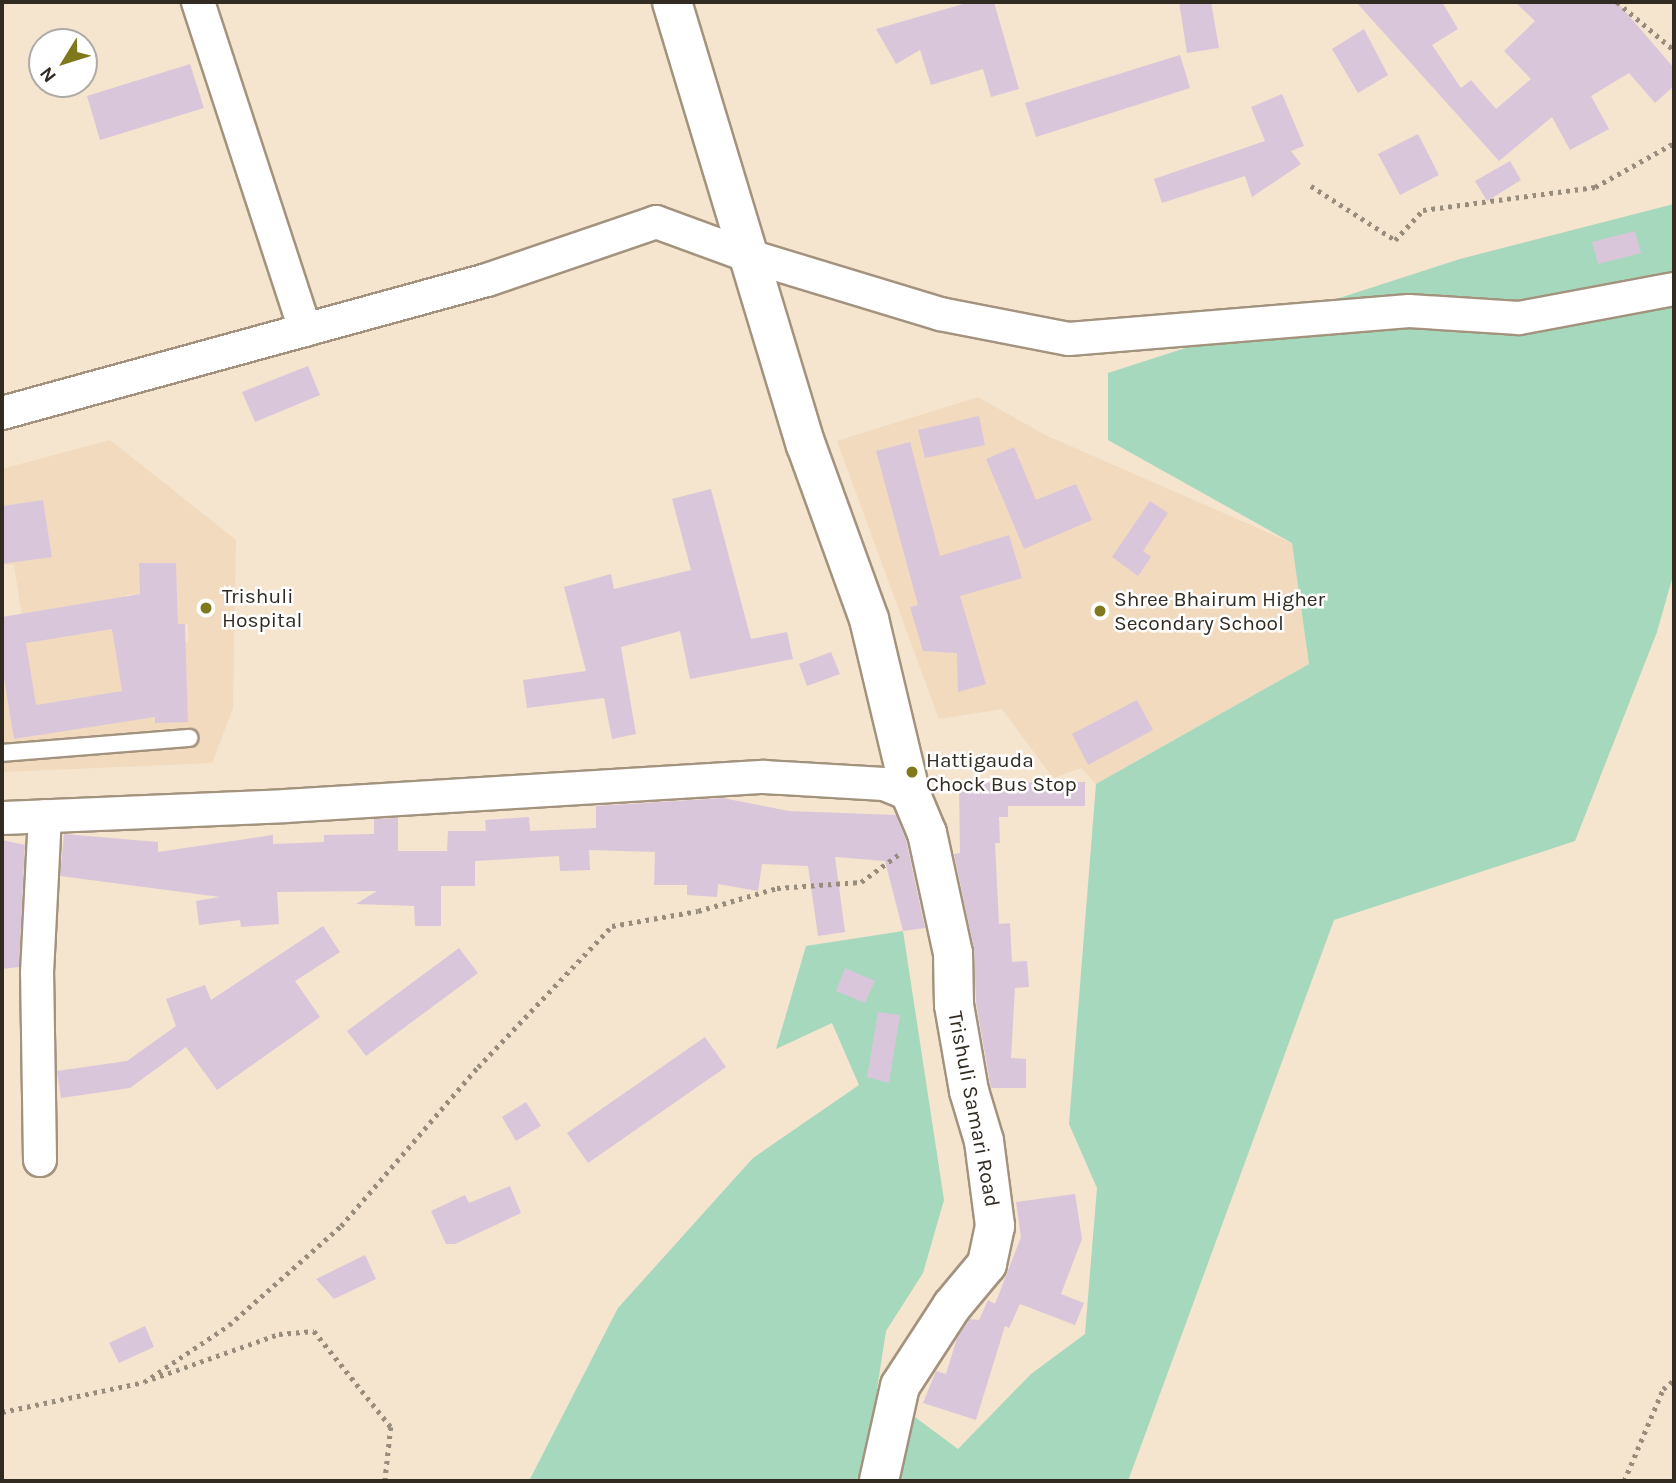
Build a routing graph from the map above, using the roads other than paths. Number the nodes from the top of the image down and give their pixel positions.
1 (198, 2) edge
2 (672, 2) edge
3 (746, 255) junction
4 (1674, 289) edge
5 (305, 330) junction
6 (2, 413) edge
7 (189, 738) dead end
8 (2, 753) edge
9 (911, 795) junction
10 (45, 816) junction
11 (2, 818) edge
12 (40, 1160) dead end
13 (879, 1481) edge

1 - 5 street
2 - 3 street, Trishuli Samari Road
3 - 4 street
3 - 5 street
3 - 9 street, Trishuli Samari Road
5 - 6 street
7 - 8 lane
9 - 10 street
9 - 13 street, Trishuli Samari Road
10 - 11 street
10 - 12 street

